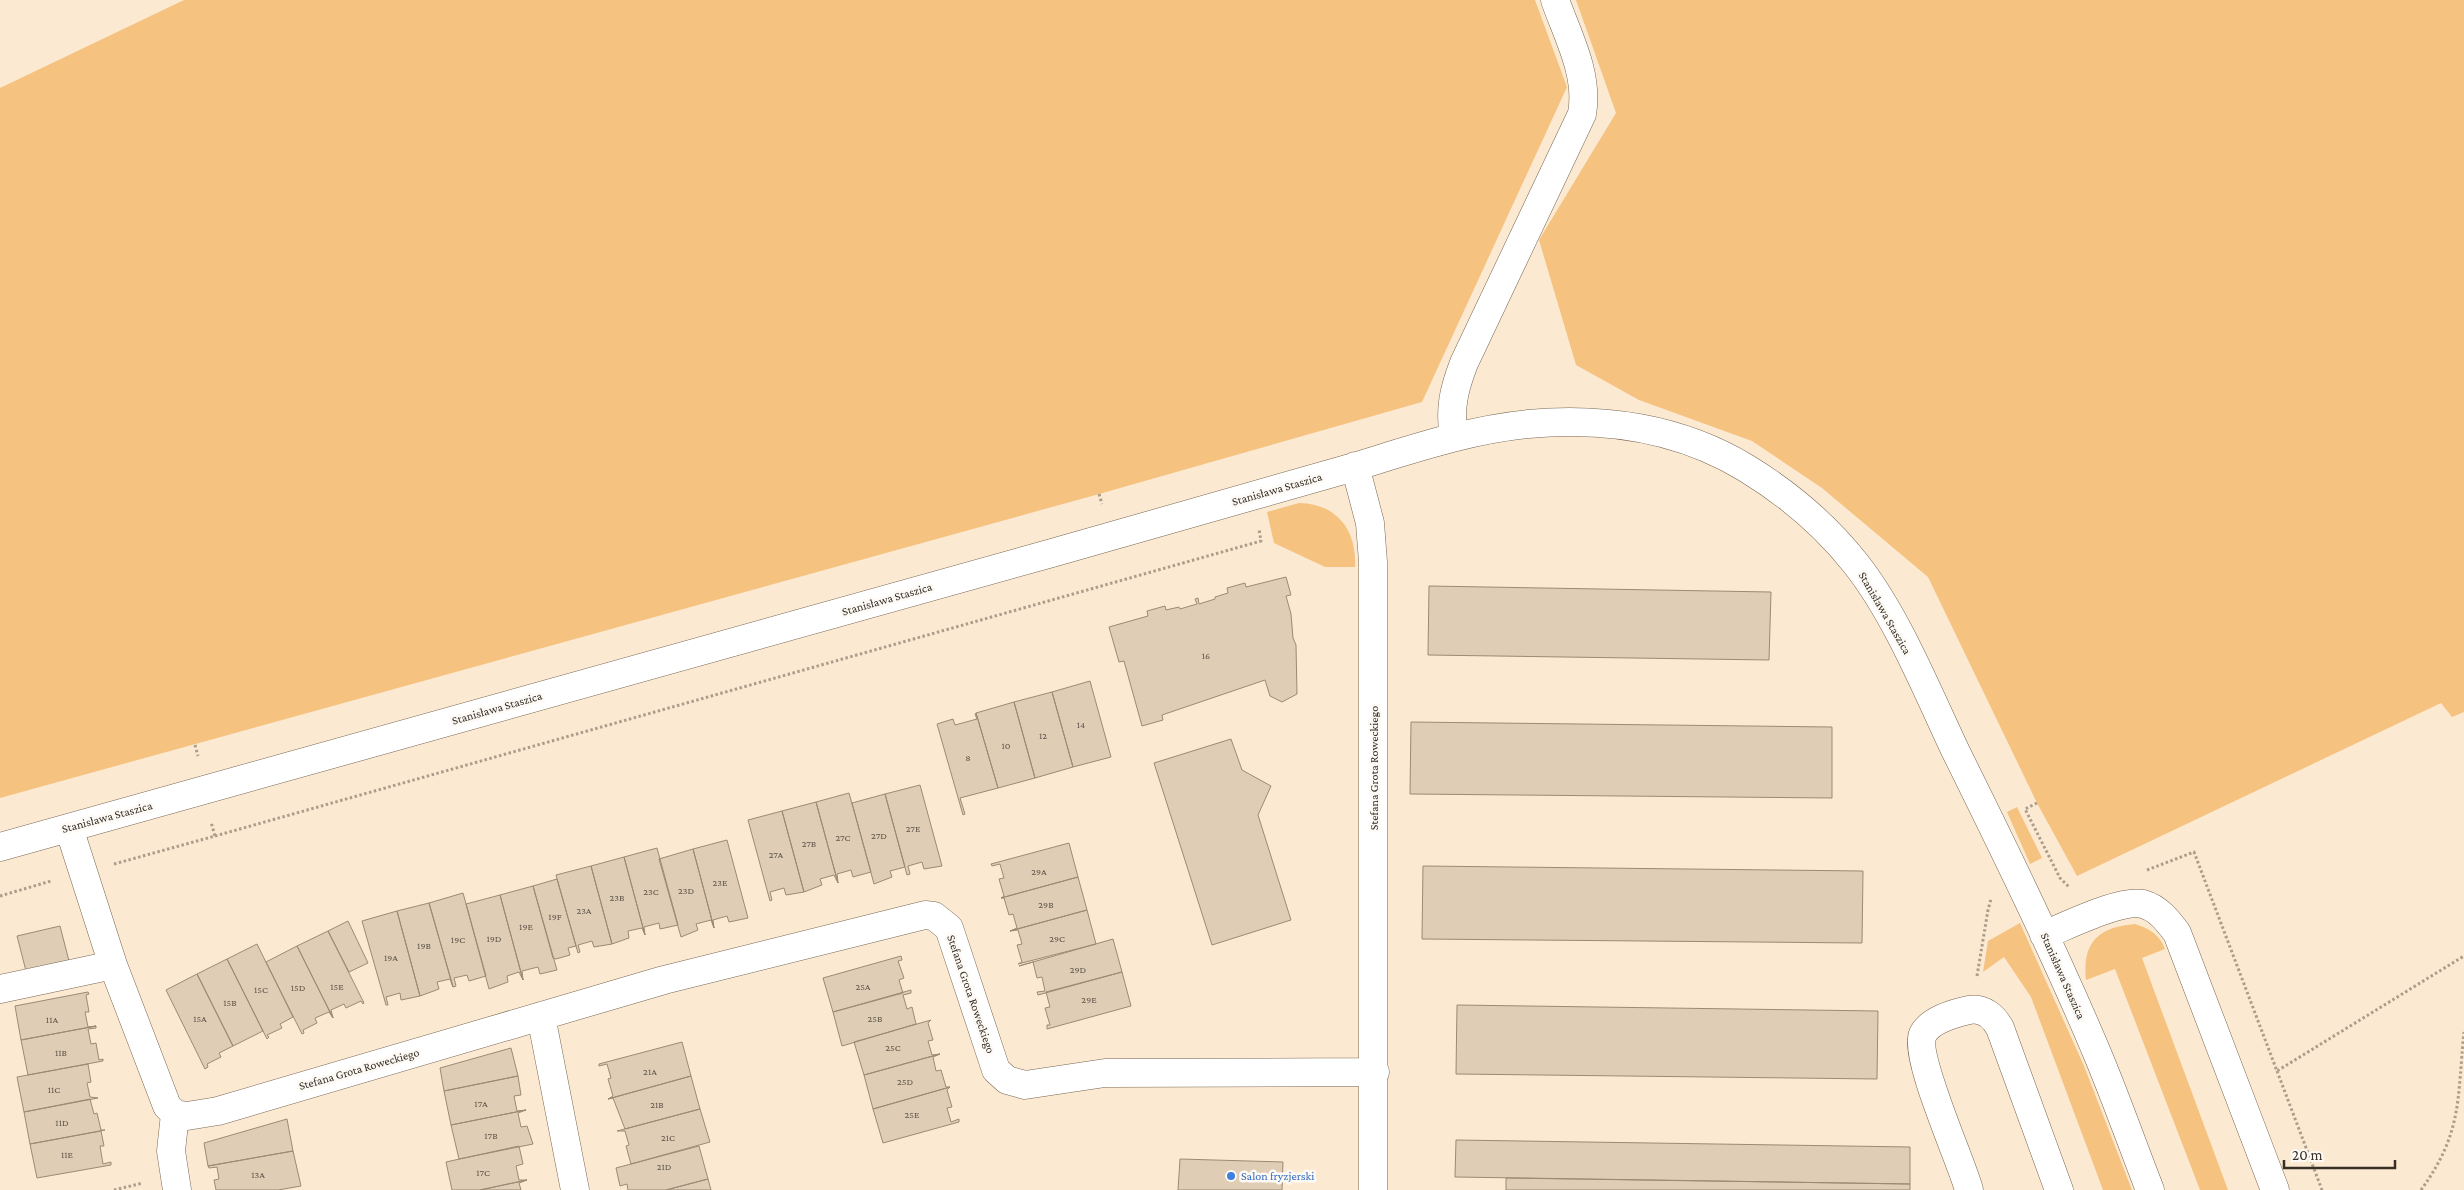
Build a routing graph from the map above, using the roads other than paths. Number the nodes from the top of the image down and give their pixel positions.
1 (1555, 0) edge
2 (1454, 437) junction
3 (1355, 466) junction
4 (68, 828) junction
5 (0, 847) edge
6 (2044, 936) junction
7 (114, 965) junction
8 (0, 989) edge
9 (541, 1016) junction
10 (1375, 1072) junction
11 (175, 1114) junction
12 (177, 1190) edge
13 (575, 1190) edge
14 (1373, 1190) edge
15 (1969, 1190) edge
16 (2059, 1190) edge
17 (2150, 1190) edge
18 (2275, 1190) edge

1 - 2 street
2 - 3 street, Stanisława Staszica
2 - 6 street, Stanisława Staszica
3 - 4 street, Stanisława Staszica
3 - 10 street, Stefana Grota Roweckiego
4 - 5 street, Stanisława Staszica
4 - 7 street
6 - 17 street, Stanisława Staszica
6 - 18 street
7 - 8 street
7 - 11 street
9 - 10 street, Stefana Grota Roweckiego
9 - 11 street, Stefana Grota Roweckiego
9 - 13 street
10 - 14 street, Stefana Grota Roweckiego
11 - 12 street
15 - 16 street

